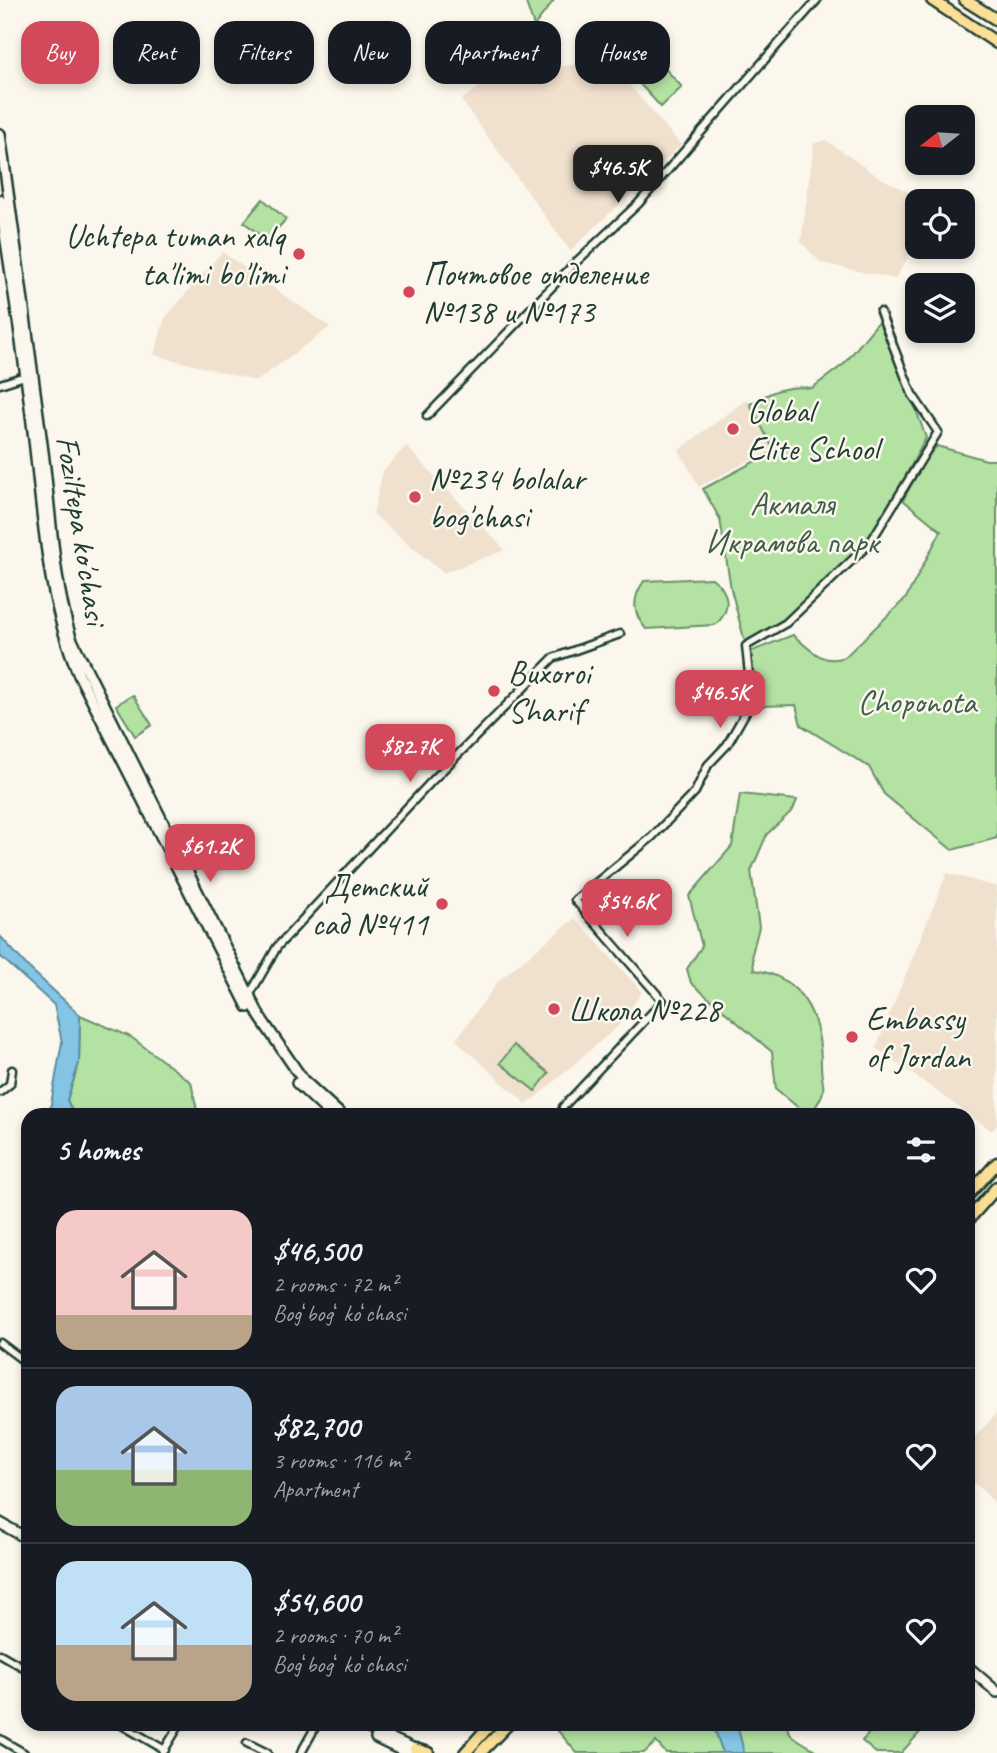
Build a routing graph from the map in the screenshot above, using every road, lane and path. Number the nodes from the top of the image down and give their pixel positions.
1 (817, 0) edge
2 (932, 0) edge
3 (965, 0) edge
4 (997, 20) edge
5 (997, 43) edge
6 (0, 134) edge
7 (0, 200) edge
8 (880, 313) dead end
9 (30, 375) junction
10 (0, 384) edge
11 (427, 416) dead end
12 (620, 634) dead end
13 (247, 998) junction
14 (12, 1070) dead end
15 (0, 1092) edge
16 (324, 1108) edge
17 (334, 1108) edge
18 (563, 1108) edge
19 (997, 1163) edge
20 (975, 1187) edge
21 (997, 1187) edge
22 (975, 1212) edge
23 (0, 1343) edge
24 (21, 1359) edge
25 (0, 1523) edge
26 (21, 1535) edge
27 (0, 1654) edge
28 (21, 1666) edge
29 (975, 1666) edge
30 (975, 1673) edge
31 (997, 1684) edge
32 (997, 1692) edge
33 (131, 1731) edge
34 (176, 1731) edge
35 (313, 1731) edge
36 (366, 1731) edge
37 (374, 1731) edge
38 (484, 1731) edge
39 (501, 1731) edge
40 (0, 1739) edge
41 (247, 1743) dead end
42 (164, 1751) edge
43 (465, 1751) edge
44 (415, 1752) edge
45 (24, 1753) edge
46 (267, 1753) edge
47 (301, 1753) edge
48 (428, 1753) edge
49 (480, 1753) edge

1 - 11 street
2 - 5 main road
3 - 4 main road
6 - 9 main road, Foziltepa ko'chasi
7 - 9 main road, Foziltepa ko'chasi
8 - 18 street
9 - 10 street
9 - 13 main road, Foziltepa ko'chasi
12 - 13 street
13 - 16 main road, Foziltepa ko'chasi
13 - 17 main road, Foziltepa ko'chasi
14 - 15 street
19 - 20 main road
21 - 22 main road
23 - 24 street
25 - 26 main road
27 - 28 street
29 - 31 main road
30 - 32 main road
33 - 42 street
34 - 42 street
35 - 47 street
36 - 44 main road
37 - 44 main road
38 - 43 main road
39 - 49 main road
40 - 45 street
41 - 46 street
44 - 48 main road

